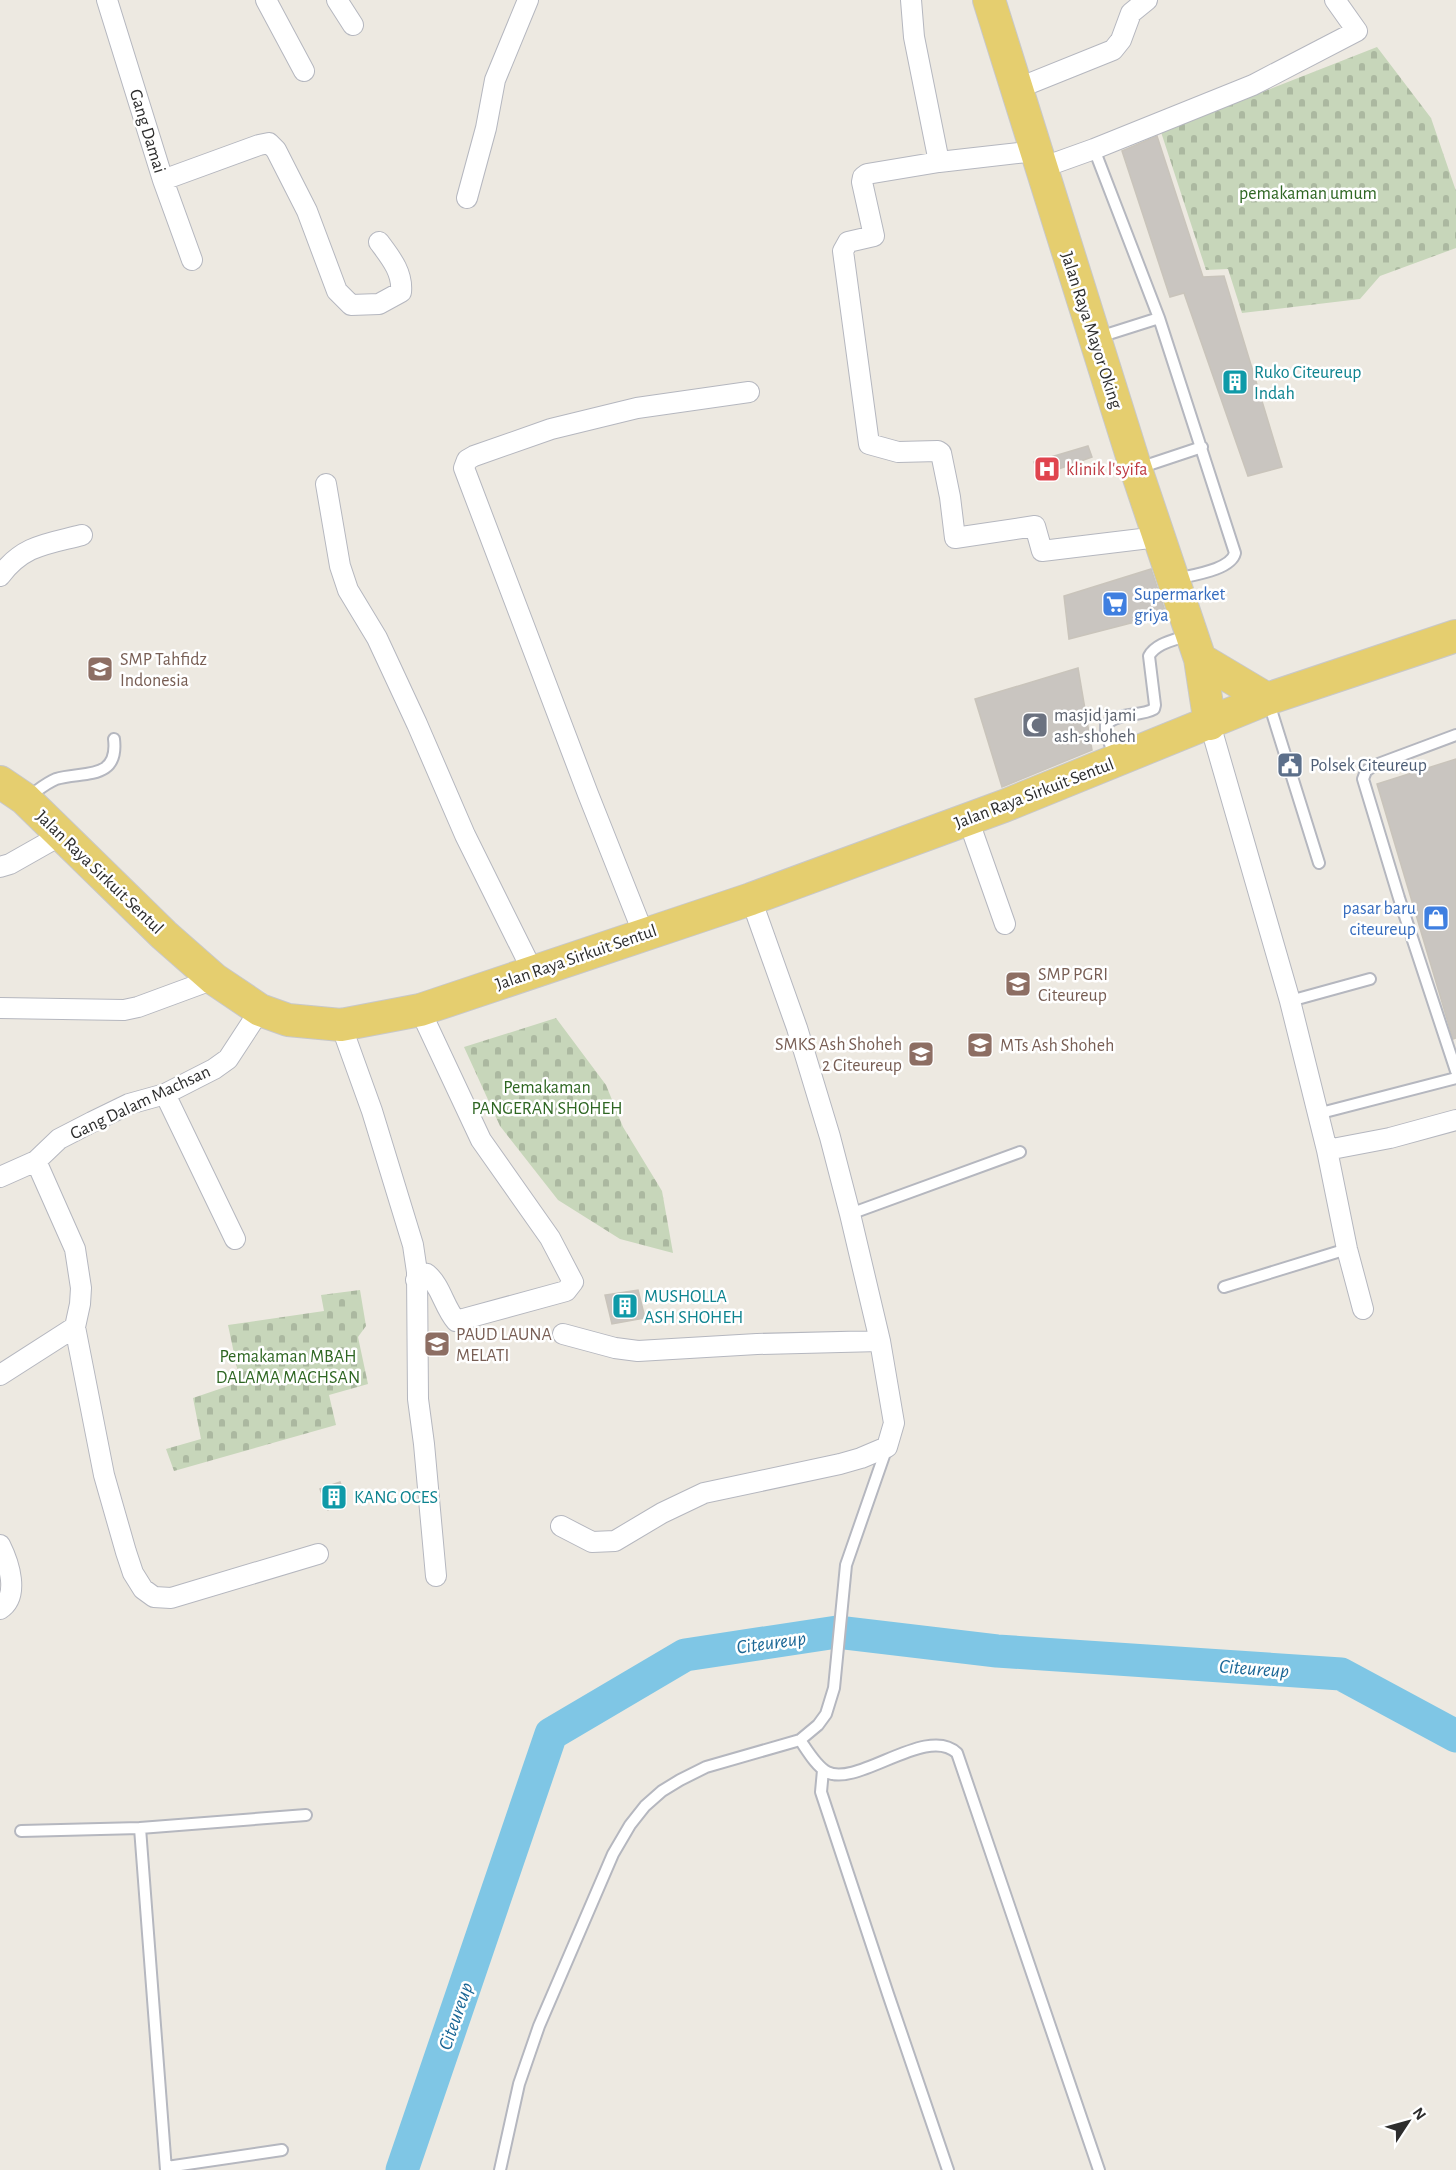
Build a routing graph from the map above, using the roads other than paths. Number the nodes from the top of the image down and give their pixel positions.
1 (107, 0) edge
2 (266, 0) edge
3 (337, 0) edge
4 (528, 0) edge
5 (911, 0) edge
6 (990, 0) edge
7 (1147, 0) edge
8 (1335, 0) edge
9 (353, 25) dead end
10 (304, 71) dead end
11 (1016, 89) junction
12 (1094, 149) junction
13 (1039, 160) junction
14 (939, 162) junction
15 (163, 180) junction
16 (467, 198) dead end
17 (379, 242) dead end
18 (192, 260) dead end
19 (1159, 318) junction
20 (1095, 339) junction
21 (749, 392) dead end
22 (1202, 447) junction
23 (1136, 469) junction
24 (326, 484) dead end
25 (82, 535) dead end
26 (1158, 537) junction
27 (0, 576) edge
28 (1173, 580) junction
29 (1456, 636) edge
30 (1196, 646) junction
31 (1268, 699) junction
32 (1210, 724) junction
33 (1456, 735) edge
34 (114, 740) dead end
35 (1116, 762) junction
36 (0, 782) edge
37 (26, 799) junction
38 (968, 819) junction
39 (63, 834) junction
40 (1319, 863) dead end
41 (0, 867) edge
42 (751, 899) junction
43 (1005, 924) dead end
44 (644, 935) junction
45 (533, 972) junction
46 (214, 979) junction
47 (1370, 979) dead end
48 (1290, 1001) junction
49 (0, 1008) edge
50 (260, 1010) junction
51 (420, 1010) junction
52 (341, 1025) junction
53 (1456, 1071) edge
54 (1456, 1078) edge
55 (165, 1094) junction
56 (1317, 1114) junction
57 (1456, 1120) edge
58 (1456, 1130) edge
59 (1020, 1152) dead end
60 (1328, 1154) junction
61 (36, 1161) junction
62 (0, 1177) edge
63 (850, 1214) junction
64 (235, 1239) dead end
65 (1347, 1249) junction
66 (416, 1280) junction
67 (1224, 1287) dead end
68 (1363, 1309) dead end
69 (75, 1327) junction
70 (563, 1334) dead end
71 (880, 1341) junction
72 (0, 1375) edge
73 (887, 1447) junction
74 (561, 1526) dead end
75 (0, 1545) edge
76 (318, 1554) dead end
77 (436, 1576) dead end
78 (0, 1610) edge
79 (800, 1740) junction
80 (824, 1770) junction
81 (306, 1815) dead end
82 (140, 1828) junction
83 (21, 1831) dead end
84 (282, 2150) dead end
85 (167, 2169) edge
86 (500, 2170) edge
87 (948, 2170) edge
88 (1100, 2170) edge

1 - 15 street, Gang Damai
2 - 10 street
3 - 9 street
4 - 16 street
5 - 14 street
6 - 11 main road, Jalan Raya Mayor Oking
7 - 11 street
8 - 12 street
11 - 13 main road, Jalan Raya Mayor Oking
12 - 13 street
12 - 19 lane
13 - 14 street
13 - 20 main road, Jalan Raya Mayor Oking
14 - 26 street
15 - 17 street
15 - 18 street, Gang Damai
19 - 20 lane
19 - 22 lane
20 - 23 main road, Jalan Raya Mayor Oking
21 - 44 street
22 - 23 lane
22 - 28 lane
23 - 26 main road, Jalan Raya Mayor Oking
24 - 45 street
25 - 27 street
26 - 28 main road, Jalan Raya Mayor Oking
28 - 30 main road, Jalan Raya Mayor Oking
29 - 31 main road, Jalan Raya Sirkuit Sentul
30 - 31 main road
30 - 32 main road, Jalan Raya Mayor Oking
30 - 35 lane
31 - 32 main road, Jalan Raya Sirkuit Sentul
31 - 40 lane
32 - 35 main road, Jalan Raya Sirkuit Sentul
32 - 48 street
33 - 53 lane
34 - 37 lane
35 - 38 main road, Jalan Raya Sirkuit Sentul
36 - 37 main road, Jalan Raya Sirkuit Sentul
37 - 39 main road, Jalan Raya Sirkuit Sentul
38 - 42 main road, Jalan Raya Sirkuit Sentul
38 - 43 street
39 - 41 street
39 - 46 main road, Jalan Raya Sirkuit Sentul
42 - 44 main road, Jalan Raya Sirkuit Sentul
42 - 63 street
44 - 45 main road, Jalan Raya Sirkuit Sentul
45 - 51 main road, Jalan Raya Sirkuit Sentul
46 - 49 street
46 - 50 main road, Jalan Raya Sirkuit Sentul
47 - 48 lane
48 - 56 street
50 - 52 main road, Jalan Raya Sirkuit Sentul
50 - 55 street, Gang Dalam Machsan
51 - 52 main road, Jalan Raya Sirkuit Sentul
51 - 66 street
52 - 66 street
54 - 56 lane
55 - 61 street, Gang Dalam Machsan
55 - 64 street
56 - 60 street
57 - 60 street
58 - 60 street
59 - 63 lane
60 - 65 street
61 - 62 street, Gang Dalam Machsan
61 - 69 street
63 - 71 street
65 - 67 lane
65 - 68 street
66 - 77 street
69 - 72 street
69 - 76 street
70 - 71 street
71 - 73 street
73 - 74 street
73 - 79 lane
75 - 78 street
79 - 80 lane
79 - 86 lane
80 - 87 lane
80 - 88 lane
81 - 82 lane
82 - 83 lane
82 - 85 lane
84 - 85 lane

